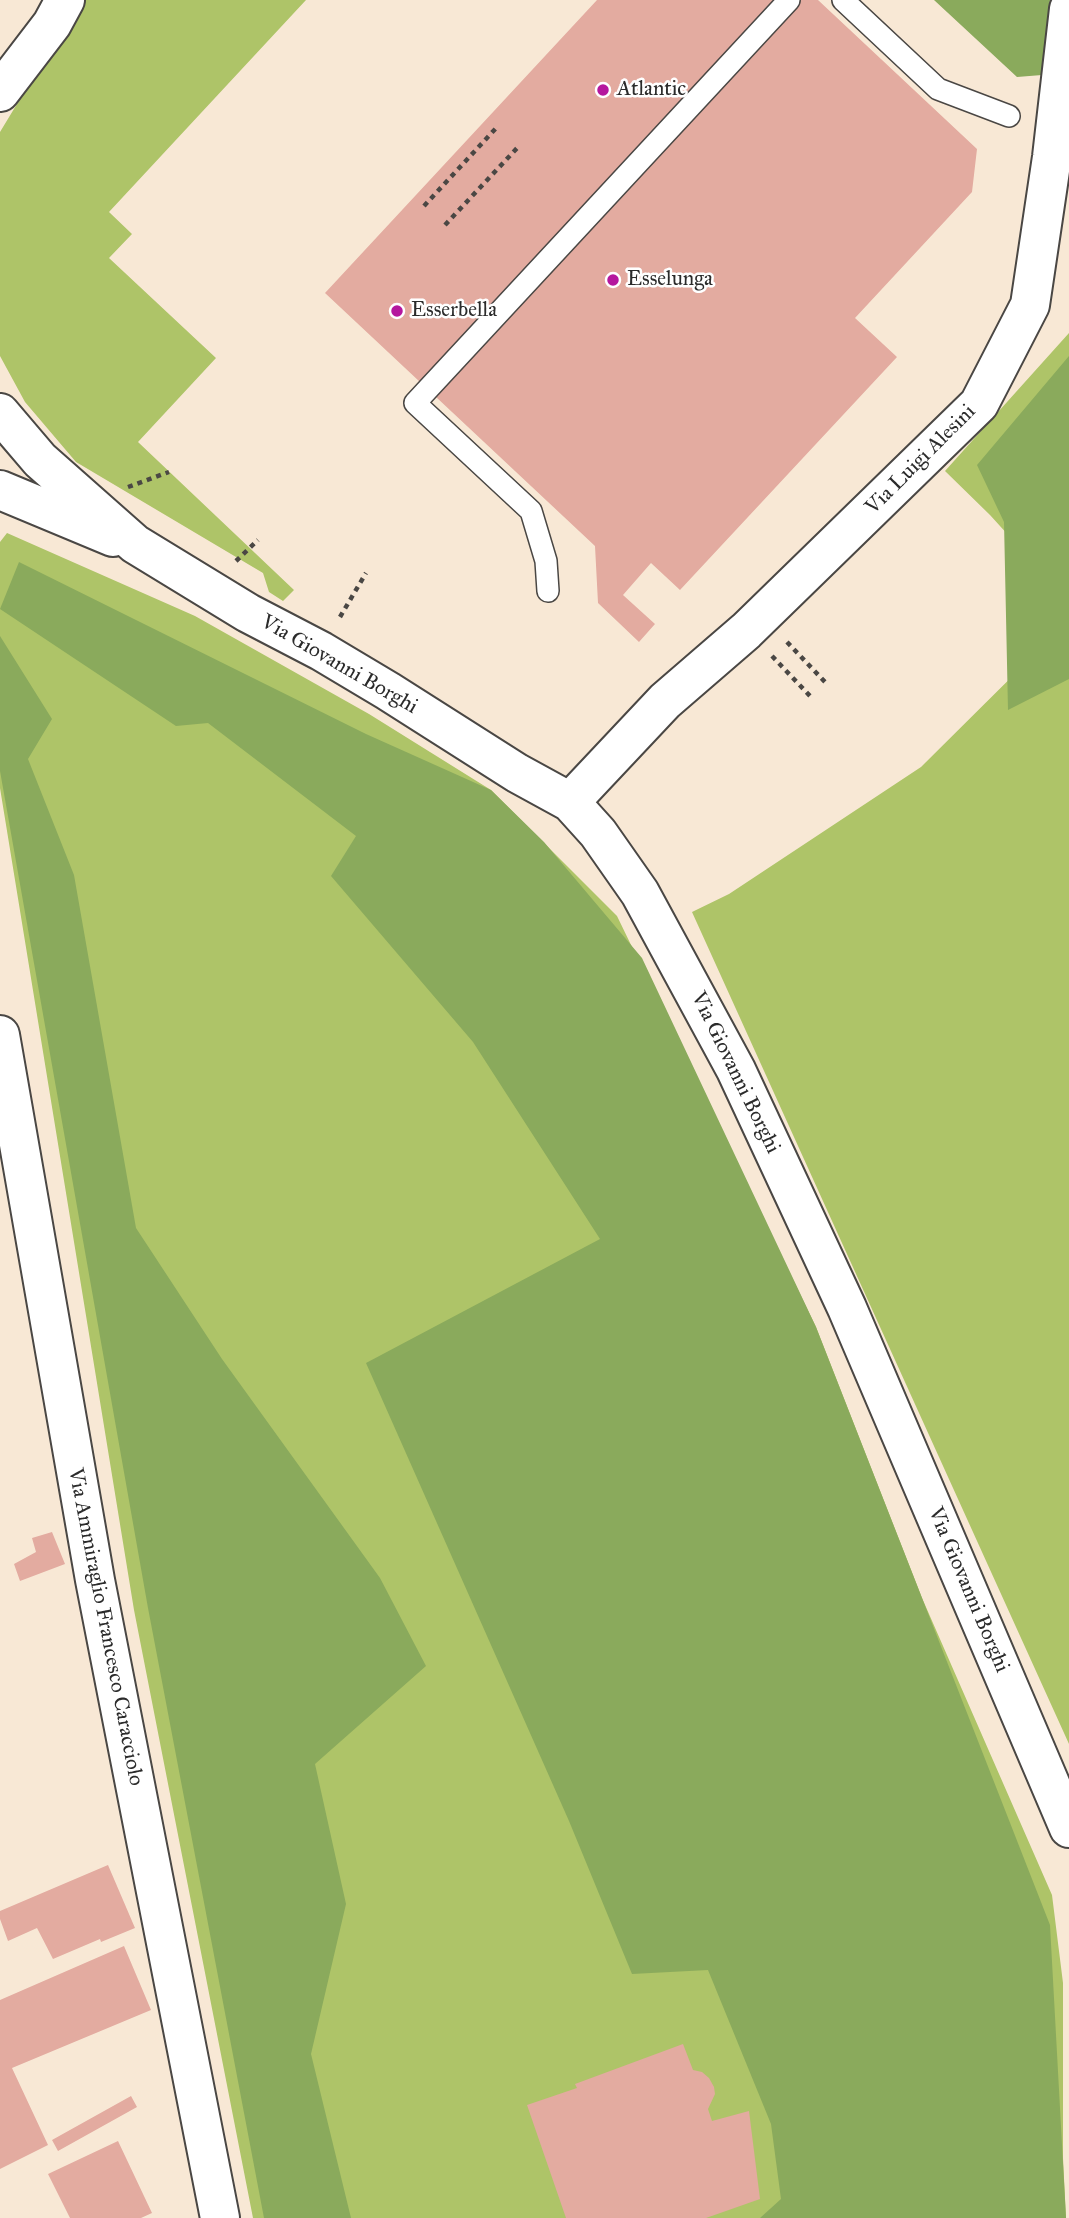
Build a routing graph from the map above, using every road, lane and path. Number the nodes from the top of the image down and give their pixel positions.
1 (65, 0) edge
2 (789, 0) edge
3 (842, 0) edge
4 (1069, 9) edge
5 (0, 92) edge
6 (1009, 117) dead end
7 (498, 126) dead end
8 (519, 146) dead end
9 (424, 206) dead end
10 (445, 225) dead end
11 (0, 413) edge
12 (0, 490) edge
13 (258, 540) dead end
14 (135, 544) junction
15 (233, 563) dead end
16 (366, 573) dead end
17 (548, 591) dead end
18 (321, 651) junction
19 (773, 658) dead end
20 (808, 664) dead end
21 (825, 682) dead end
22 (811, 696) dead end
23 (570, 802) junction
24 (0, 1035) edge
25 (1069, 1828) edge
26 (220, 2218) edge

1 - 5 main road
2 - 17 lane
3 - 6 lane
4 - 23 main road, Via Luigi Alesini
7 - 9 path
8 - 10 path
11 - 14 main road, Via Giovanni Borghi
12 - 14 main road, Via Giovanni Borghi
13 - 15 path
14 - 18 main road, Via Giovanni Borghi
16 - 18 path
18 - 23 main road, Via Giovanni Borghi
19 - 22 path
20 - 21 path
23 - 25 main road, Via Giovanni Borghi
24 - 26 main road, Via Ammiraglio Francesco Caracciolo

